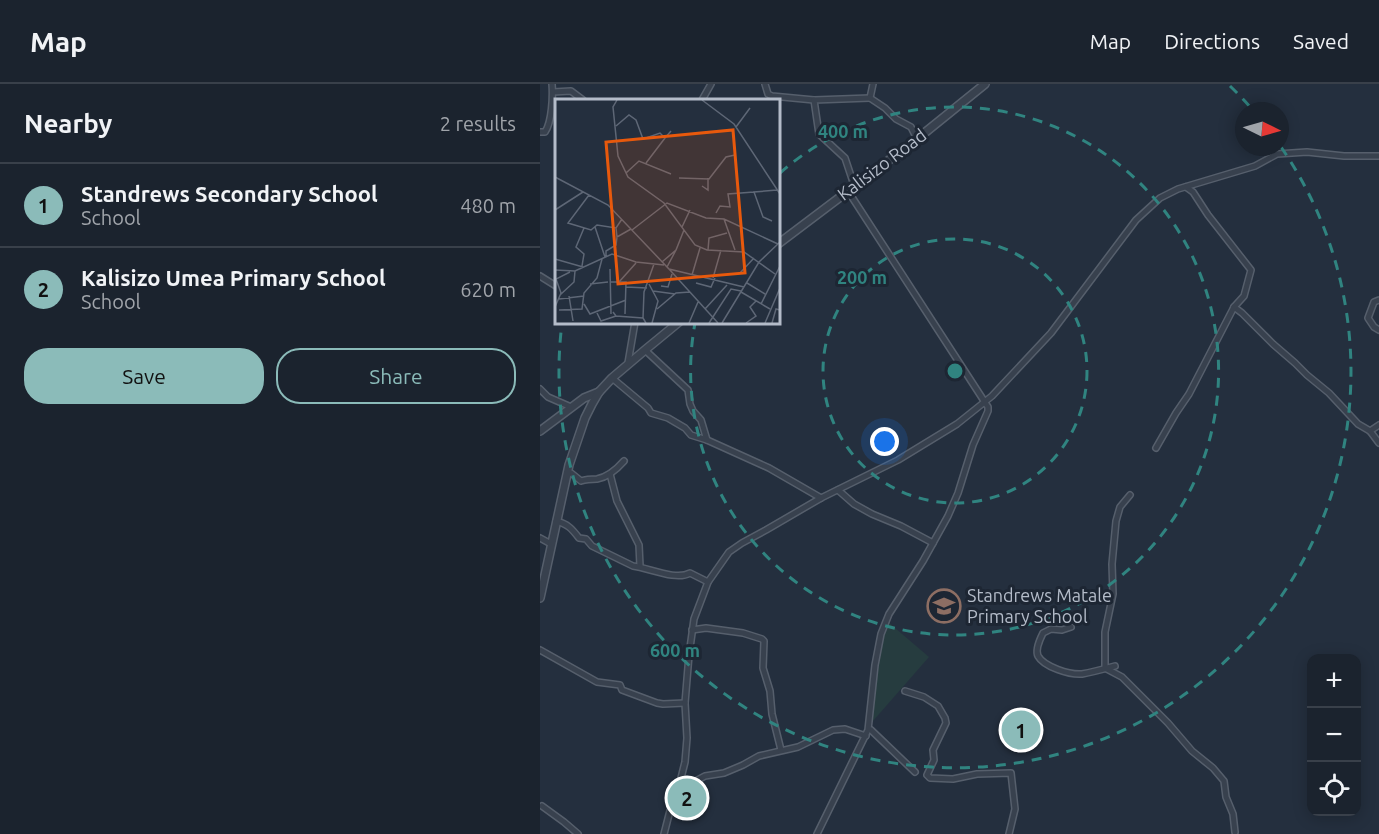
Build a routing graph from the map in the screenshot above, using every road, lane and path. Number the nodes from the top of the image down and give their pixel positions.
1 (552, 84) edge
2 (711, 84) edge
3 (765, 84) edge
4 (873, 84) edge
5 (985, 84) edge
6 (553, 92) junction
7 (870, 98) junction
8 (582, 99) edge
9 (703, 99) edge
10 (814, 100) junction
11 (540, 132) edge
12 (916, 139) junction
13 (1379, 156) edge
14 (1186, 187) junction
15 (851, 188) junction
16 (780, 242) edge
17 (540, 276) edge
18 (555, 285) edge
19 (1379, 300) edge
20 (1234, 307) junction
21 (635, 324) edge
22 (677, 324) edge
23 (1379, 330) edge
24 (645, 350) junction
25 (628, 363) junction
26 (612, 378) junction
27 (540, 389) edge
28 (598, 392) junction
29 (985, 402) junction
30 (571, 407) junction
31 (1379, 426) edge
32 (540, 431) edge
33 (1370, 431) junction
34 (707, 440) junction
35 (1379, 444) edge
36 (1156, 448) dead end
37 (624, 461) dead end
38 (567, 473) junction
39 (610, 474) junction
40 (838, 490) junction
41 (1130, 495) dead end
42 (821, 498) junction
43 (556, 521) junction
44 (540, 538) edge
45 (933, 543) junction
46 (551, 544) junction
47 (543, 565) edge
48 (640, 566) junction
49 (708, 582) junction
50 (540, 598) edge
51 (1071, 627) dead end
52 (692, 630) junction
53 (540, 650) edge
54 (1115, 666) dead end
55 (1105, 668) junction
56 (905, 691) dead end
57 (685, 703) junction
58 (871, 730) dead end
59 (866, 736) junction
60 (781, 750) junction
61 (915, 772) dead end
62 (679, 786) junction
63 (542, 806) dead end
64 (1235, 832) dead end
65 (578, 834) edge
66 (664, 834) edge
67 (818, 834) edge
68 (1009, 834) edge

1 - 6 street
2 - 9 street
3 - 10 street
4 - 7 street
5 - 12 street, Kalisizo Road
6 - 8 street
6 - 11 street
7 - 10 street
7 - 12 street
10 - 15 street
12 - 15 street, Kalisizo Road
13 - 14 street
14 - 20 street
14 - 29 street
15 - 16 street, Kalisizo Road
15 - 29 street
17 - 18 street
19 - 23 street
20 - 33 street
20 - 36 street
21 - 25 street
22 - 24 street
24 - 25 street
24 - 34 street
25 - 26 street
26 - 28 street
26 - 34 street
27 - 30 street
28 - 30 street
28 - 38 street
29 - 40 street
29 - 45 street
30 - 32 street
31 - 33 street
33 - 35 street
34 - 42 street
37 - 39 street
38 - 39 street
38 - 43 street
39 - 48 street
40 - 42 street
40 - 45 street
41 - 55 street
42 - 49 street
43 - 46 street
43 - 48 street
44 - 46 street
45 - 59 street
46 - 47 street
47 - 50 street
48 - 49 street
49 - 52 street
51 - 55 street
52 - 57 street
52 - 60 street
53 - 57 street
54 - 55 street
55 - 64 street
56 - 68 street
57 - 62 street
58 - 61 street
59 - 60 street
59 - 67 street
60 - 62 street
62 - 66 street
63 - 65 street

